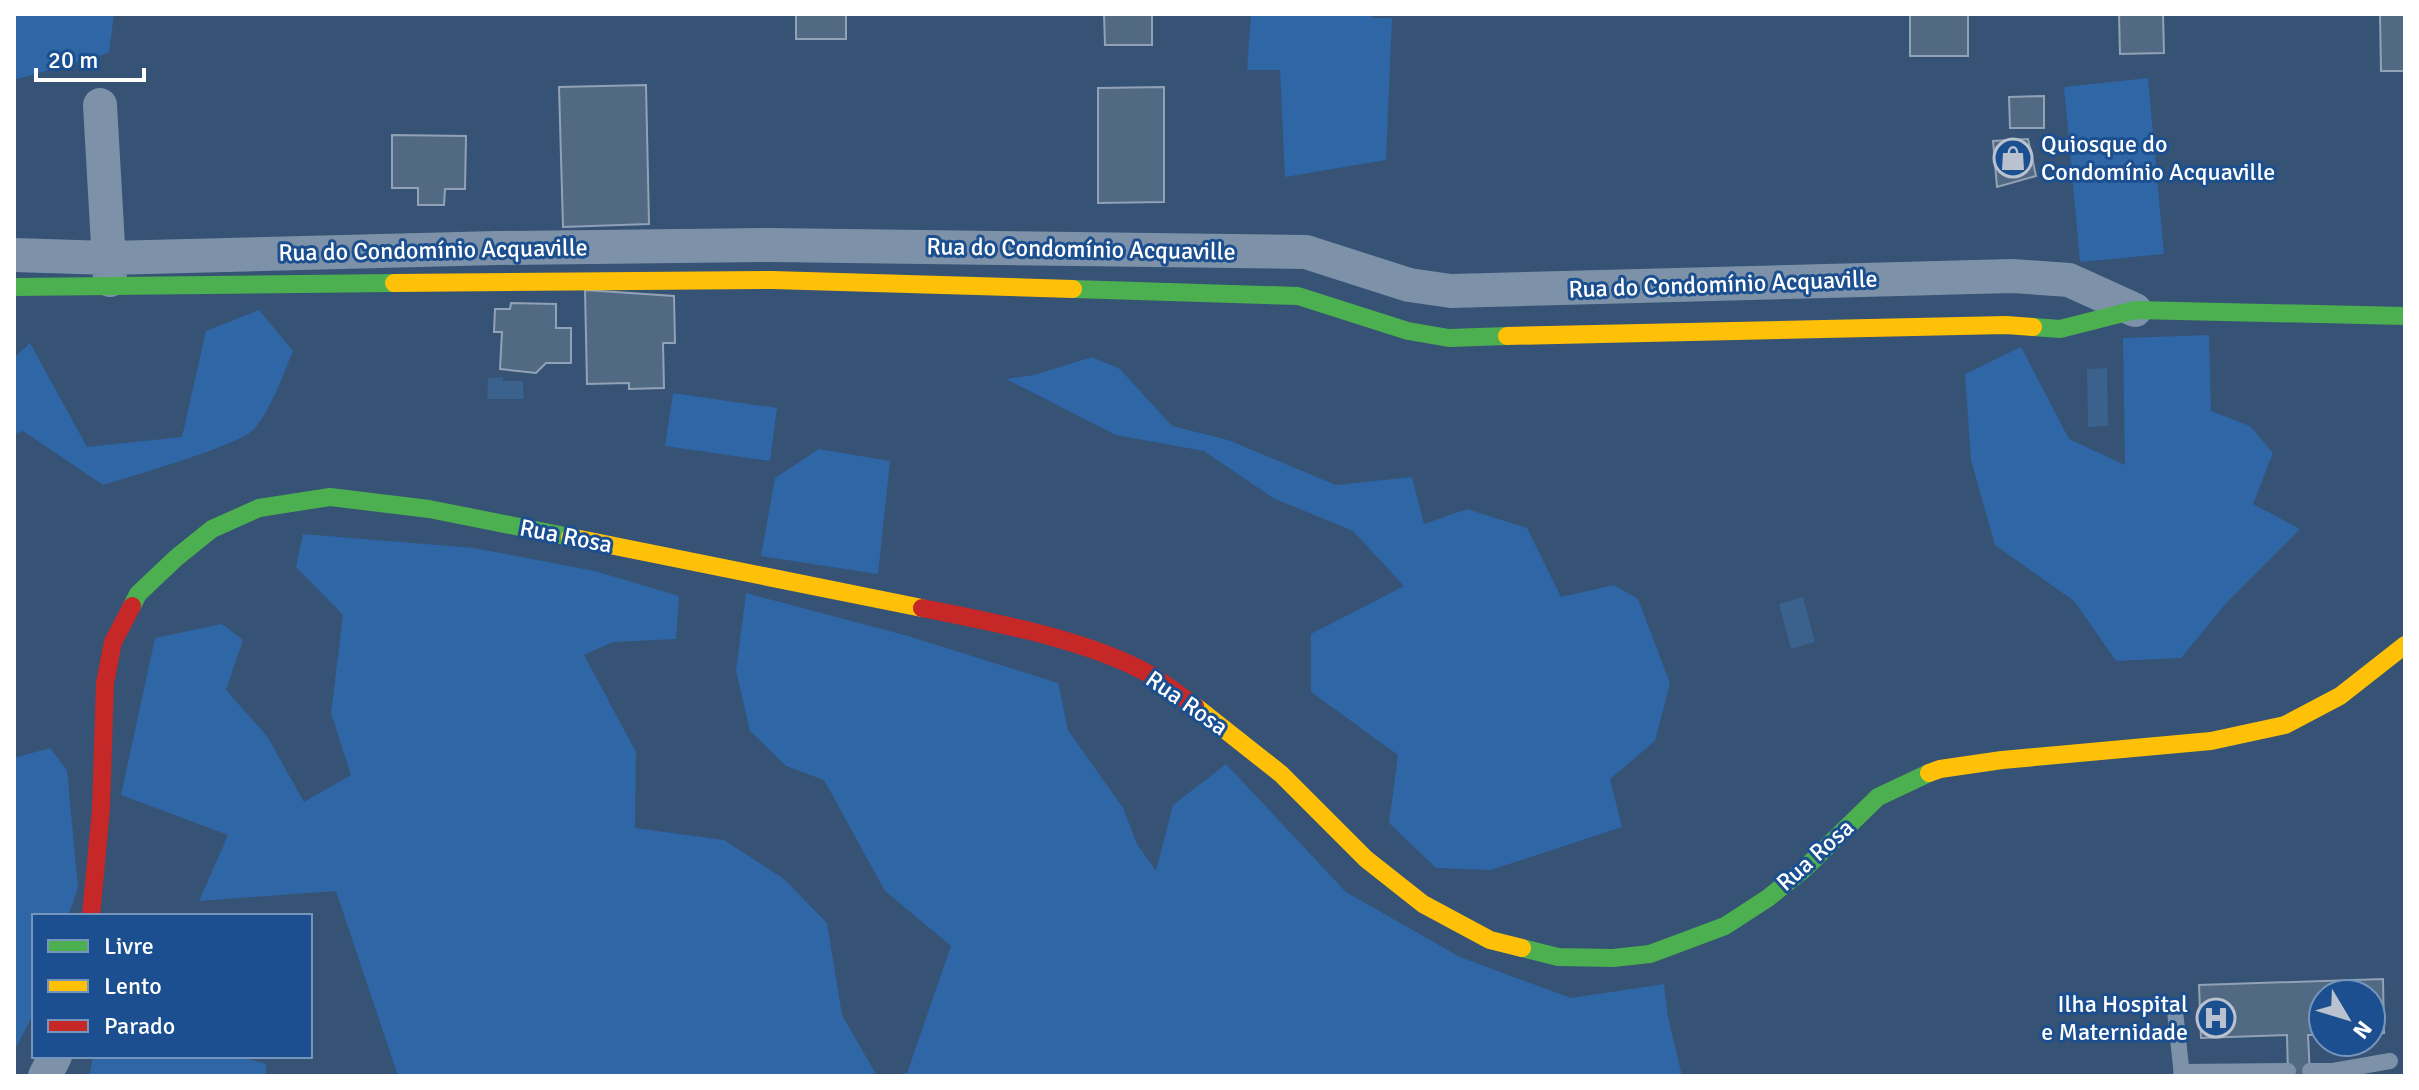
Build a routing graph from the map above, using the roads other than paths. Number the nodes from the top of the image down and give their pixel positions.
1 (100, 105) dead end
2 (771, 245) junction
3 (497, 248) junction
4 (1106, 249) junction
5 (14, 255) edge
6 (110, 273) junction
7 (772, 280) junction
8 (497, 282) junction
9 (1713, 284) junction
10 (14, 287) edge
11 (1106, 291) junction
12 (1451, 291) junction
13 (2135, 310) junction
14 (2405, 316) edge
15 (1715, 330) junction
16 (1449, 338) junction
17 (2405, 645) edge
18 (91, 914) edge
19 (2175, 1011) dead end
20 (54, 1058) edge
21 (2390, 1061) dead end
22 (2288, 1071) dead end
23 (2310, 1071) dead end
24 (2181, 1074) edge
25 (45, 1076) edge

1 - 6 street
2 - 3 street, Rua do Condomínio Acquaville
2 - 4 street, Rua do Condomínio Acquaville
2 - 7 street
3 - 6 street, Rua do Condomínio Acquaville
3 - 8 street
4 - 11 street
4 - 12 street, Rua do Condomínio Acquaville
5 - 6 street, Rua do Condomínio Acquaville
6 - 8 street, Rua do Condomínio Acquaville
6 - 10 street, Rua do Condomínio Acquaville
7 - 8 street, Rua do Condomínio Acquaville
7 - 11 street, Rua do Condomínio Acquaville
9 - 12 street, Rua do Condomínio Acquaville
9 - 13 street, Rua do Condomínio Acquaville
9 - 15 street
11 - 16 street, Rua do Condomínio Acquaville
12 - 16 street
13 - 14 street, Rua do Condomínio Acquaville
13 - 15 street, Rua do Condomínio Acquaville
15 - 16 street, Rua do Condomínio Acquaville
17 - 18 street, Rua Rosa
19 - 24 lane
20 - 25 street
21 - 23 lane
22 - 24 lane

